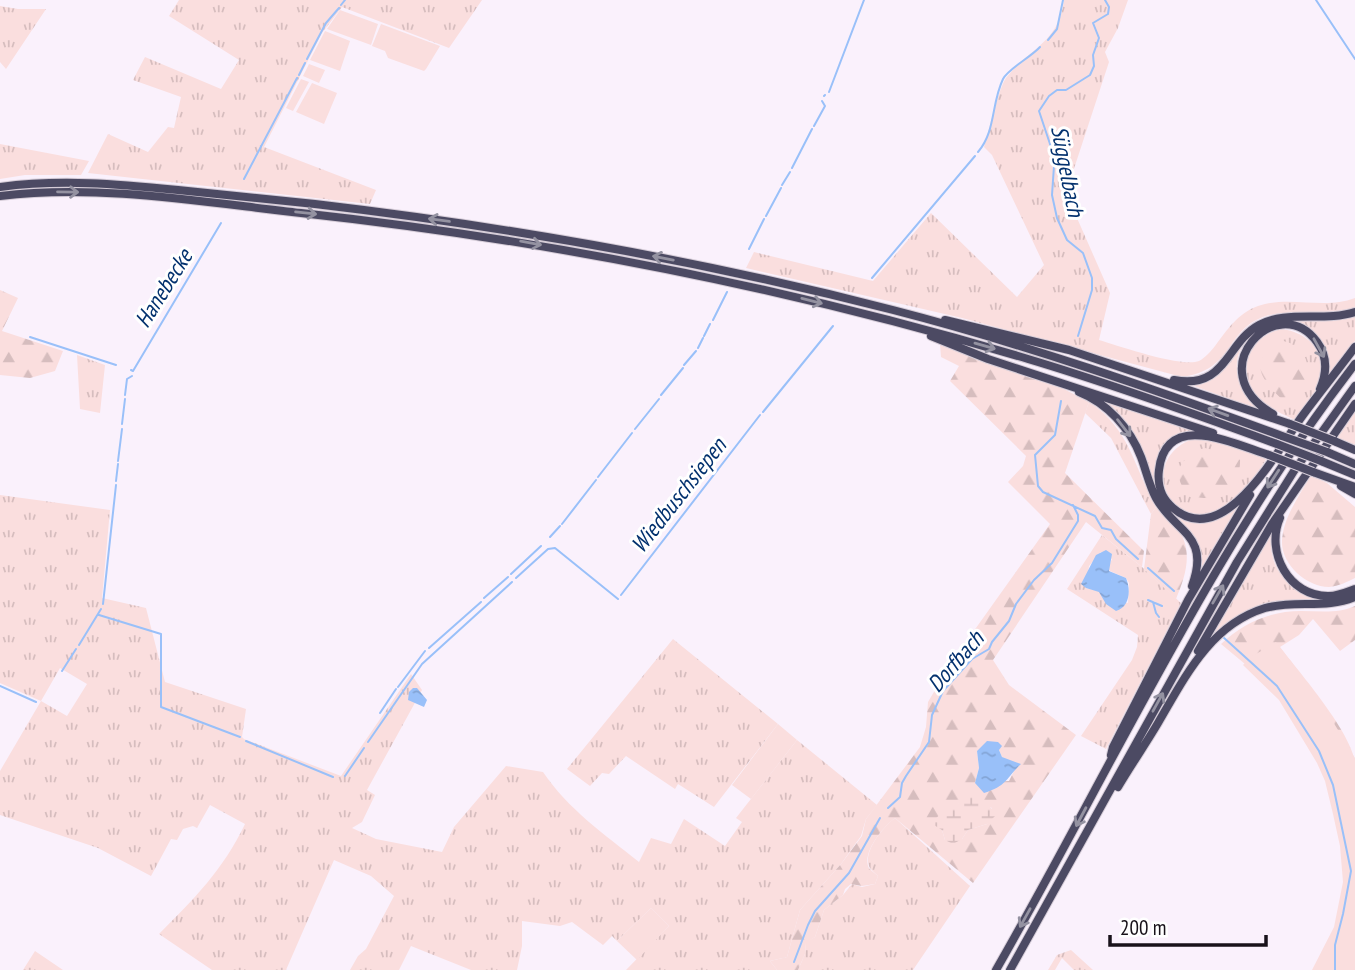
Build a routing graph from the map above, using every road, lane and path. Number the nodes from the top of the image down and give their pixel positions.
1 (0, 187) edge
2 (0, 196) edge
3 (894, 310) junction
4 (1355, 312) edge
5 (895, 322) junction
6 (1355, 347) edge
7 (1355, 364) edge
8 (1117, 365) junction
9 (1047, 379) junction
10 (1355, 386) edge
11 (1355, 404) edge
12 (1305, 412) junction
13 (1290, 424) junction
14 (1355, 450) edge
15 (1269, 455) junction
16 (1355, 464) edge
17 (1262, 475) junction
18 (1355, 475) edge
19 (1323, 476) junction
20 (1355, 487) edge
21 (1355, 494) edge
22 (1291, 495) junction
23 (1355, 589) edge
24 (1355, 597) edge
25 (1188, 600) junction
26 (1190, 669) junction
27 (1108, 767) junction
28 (1102, 805) junction
29 (996, 970) edge
30 (1010, 970) edge

3 -> 1 highway
2 -> 5 highway
3 - 8 highway
16 -> 3 highway, bridge
4 - 8 highway
5 - 9 highway
5 -> 18 highway, bridge
6 - 12 highway
7 -> 27 highway
8 - 13 highway
9 - 15 highway
9 -> 25 highway
28 -> 10 highway
11 - 22 highway
13 -> 12 highway
12 - 17 highway
13 - 14 highway, bridge
15 - 17 highway
15 - 19 highway, bridge
17 - 25 highway
19 - 20 highway
19 - 21 highway
22 - 23 highway
22 - 26 highway
24 - 26 highway
25 - 27 highway
26 - 28 highway
27 -> 29 highway
28 - 30 highway

